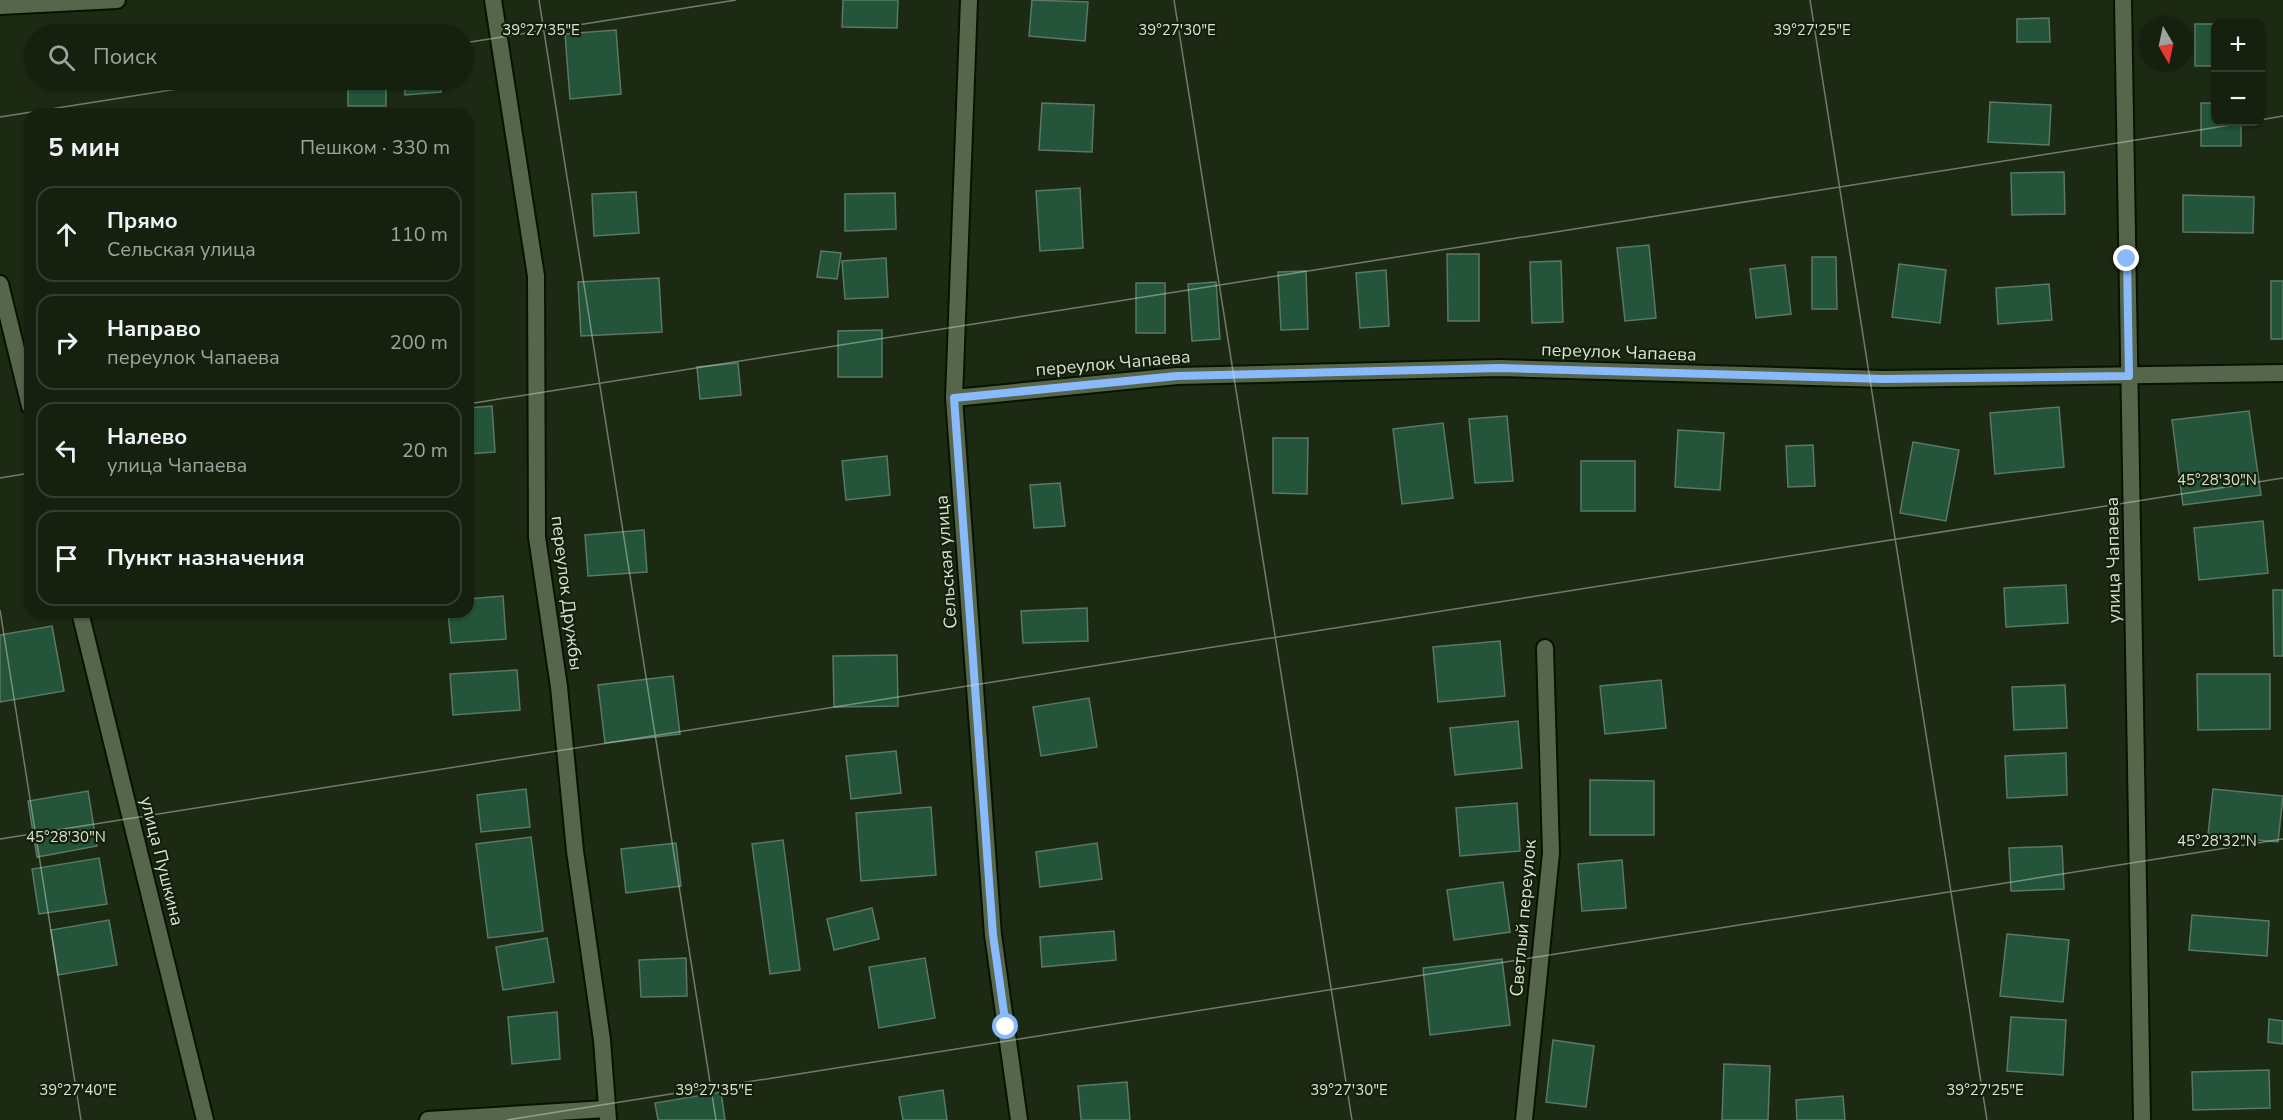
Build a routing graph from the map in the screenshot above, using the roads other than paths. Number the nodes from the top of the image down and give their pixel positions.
1 (117, 0) edge
2 (493, 0) edge
3 (969, 0) edge
4 (2123, 0) edge
5 (0, 6) edge
6 (0, 284) edge
7 (2283, 373) edge
8 (2129, 376) junction
9 (24, 382) edge
10 (954, 398) junction
11 (81, 618) edge
12 (1545, 648) dead end
13 (607, 1115) edge
14 (205, 1120) edge
15 (428, 1120) edge
16 (1019, 1120) edge
17 (1524, 1120) edge
18 (2142, 1120) edge

1 - 5 street
2 - 13 street, переулок Дружбы
3 - 10 street, Сельская улица
4 - 8 street, улица Чапаева
6 - 9 street
7 - 8 street, переулок Чапаева
8 - 10 street, переулок Чапаева
8 - 18 street, улица Чапаева
10 - 16 street, Сельская улица
11 - 14 street, улица Пушкина
12 - 17 street, Светлый переулок
13 - 15 street

